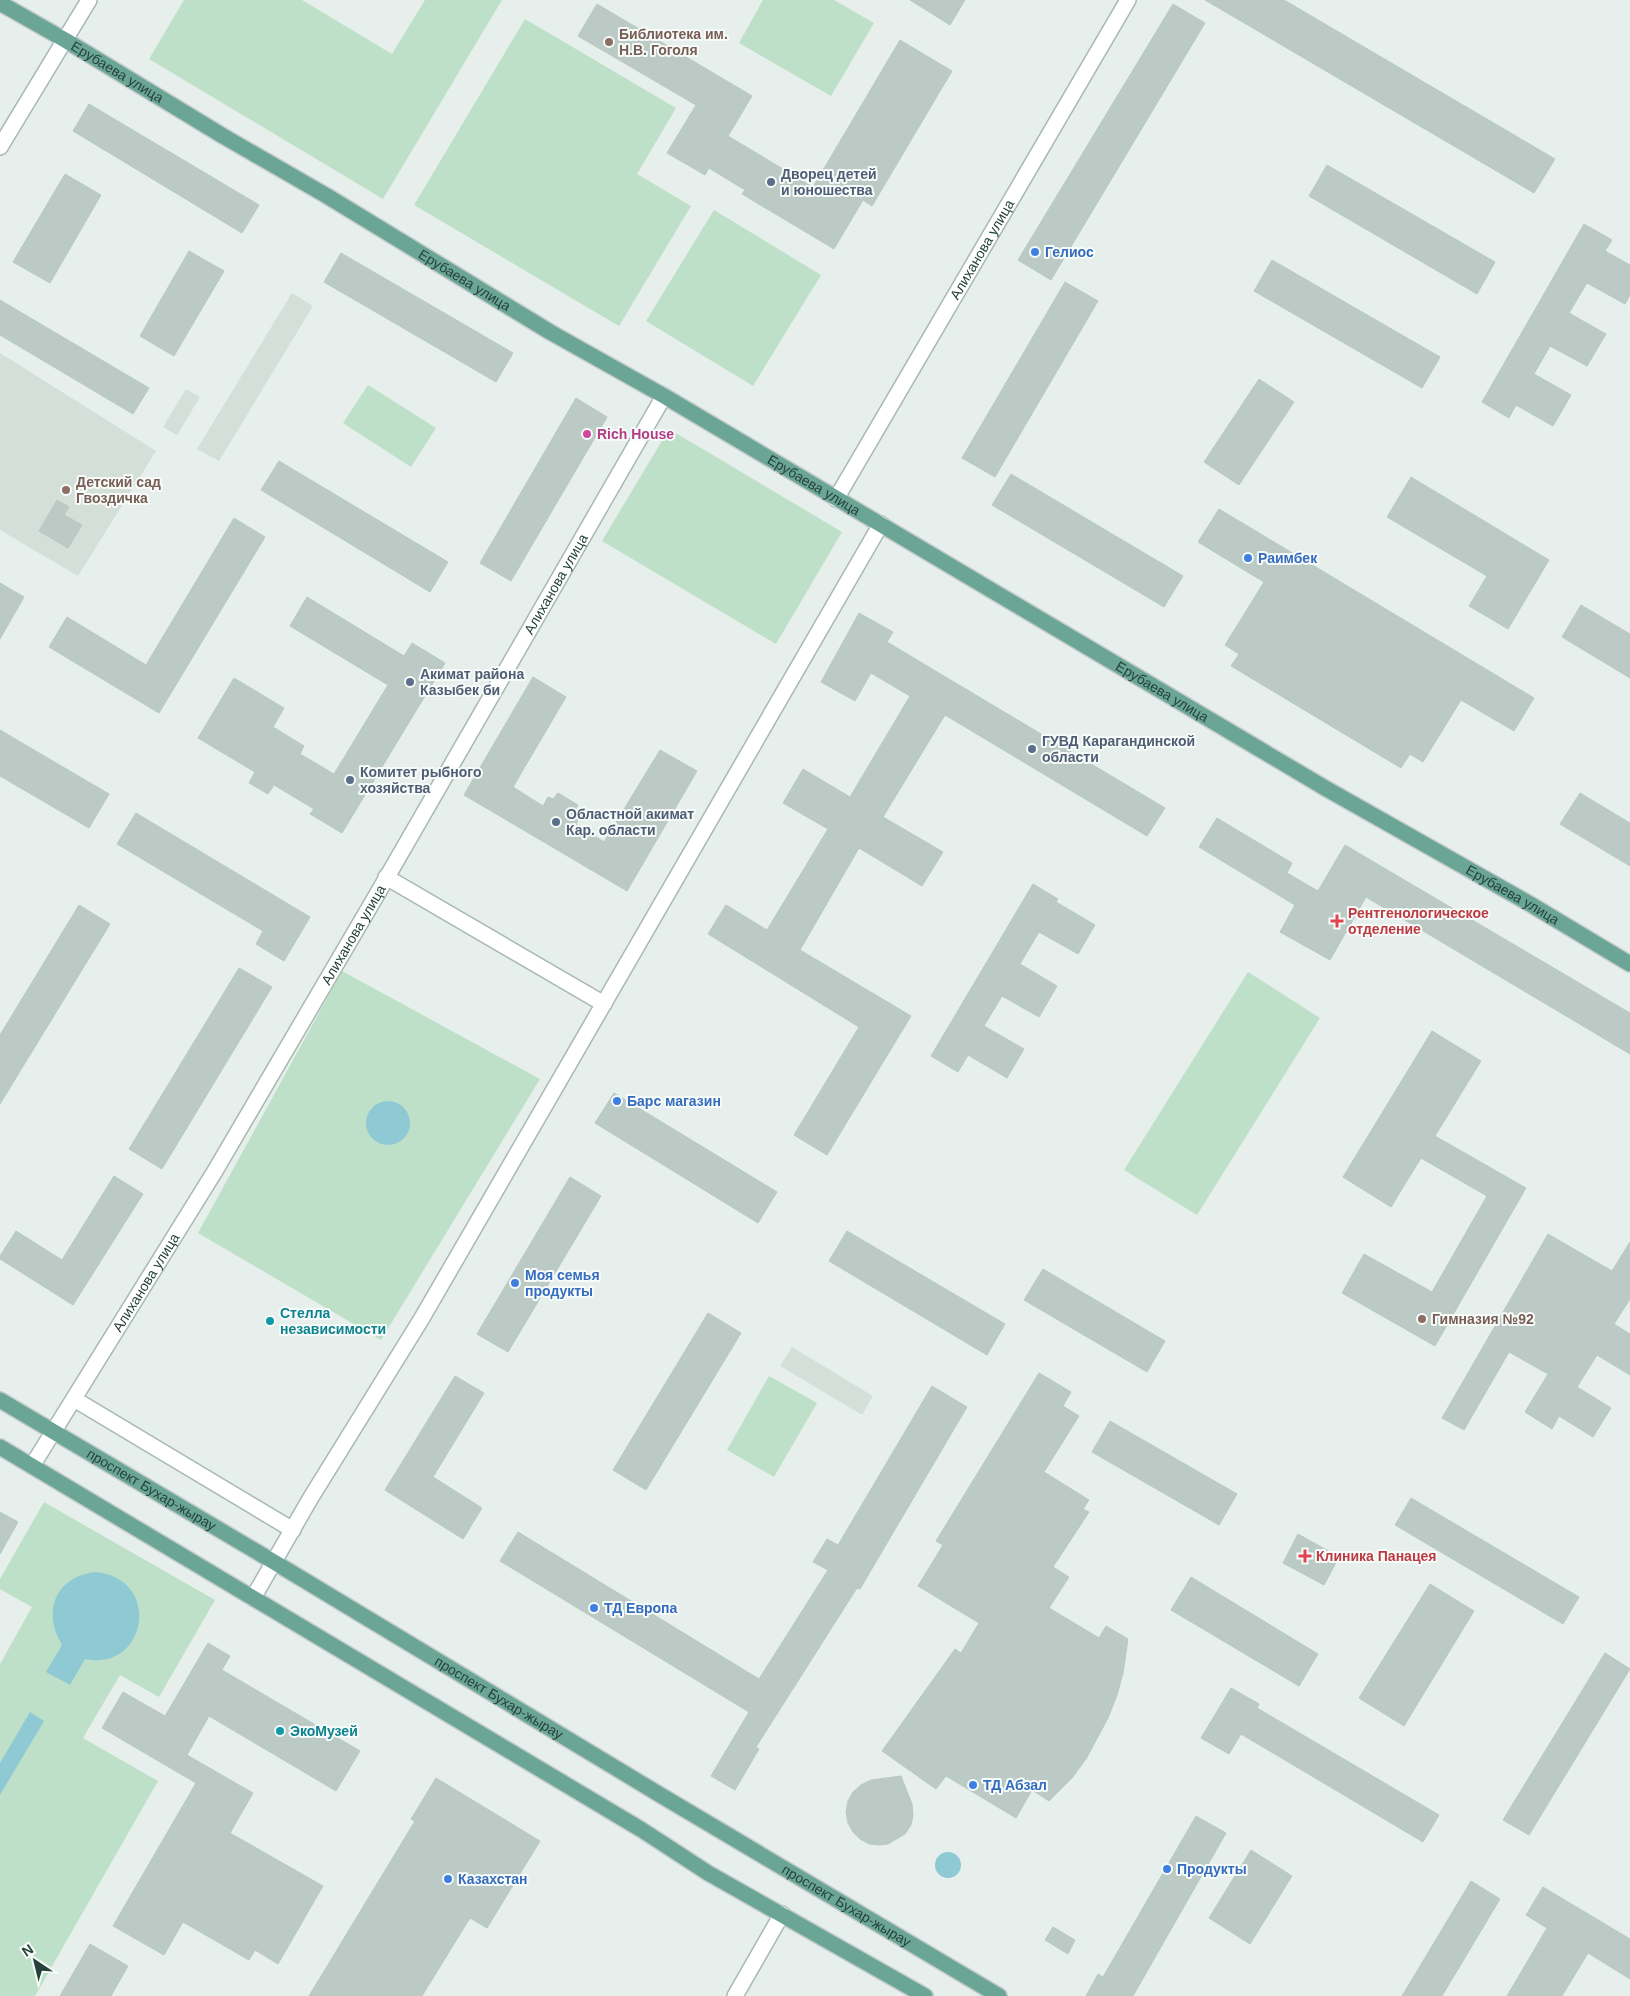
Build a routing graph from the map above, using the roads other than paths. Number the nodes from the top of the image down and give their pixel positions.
1 (89, 0) edge
2 (1128, 0) edge
3 (0, 3) edge
4 (65, 40) junction
5 (0, 148) edge
6 (664, 396) junction
7 (836, 498) junction
8 (881, 524) junction
9 (386, 877) junction
10 (1630, 964) edge
11 (604, 1004) junction
12 (74, 1399) junction
13 (0, 1400) edge
14 (53, 1432) junction
15 (0, 1448) edge
16 (32, 1466) junction
17 (293, 1530) junction
18 (274, 1562) junction
19 (254, 1598) junction
20 (782, 1914) junction
21 (996, 1995) edge
22 (735, 1996) edge
23 (925, 1996) edge

1 - 4 street
2 - 7 street, Алиханова улица
3 - 4 main road, Ерубаева улица
4 - 5 street
4 - 6 main road, Ерубаева улица
6 - 7 main road, Ерубаева улица
6 - 9 street, Алиханова улица
7 - 8 main road, Ерубаева улица
8 - 10 main road, Ерубаева улица
8 - 11 street
9 - 11 street
9 - 12 street, Алиханова улица
11 - 17 street
12 - 14 street, Алиханова улица
12 - 17 street
13 - 14 main road, проспект Бухар-жырау
14 - 16 street, Алиханова улица
14 - 18 main road, проспект Бухар-жырау
15 - 16 main road
16 - 19 main road
17 - 18 street
18 - 19 street
18 - 21 main road, проспект Бухар-жырау
19 - 20 main road
20 - 22 street
20 - 23 main road

